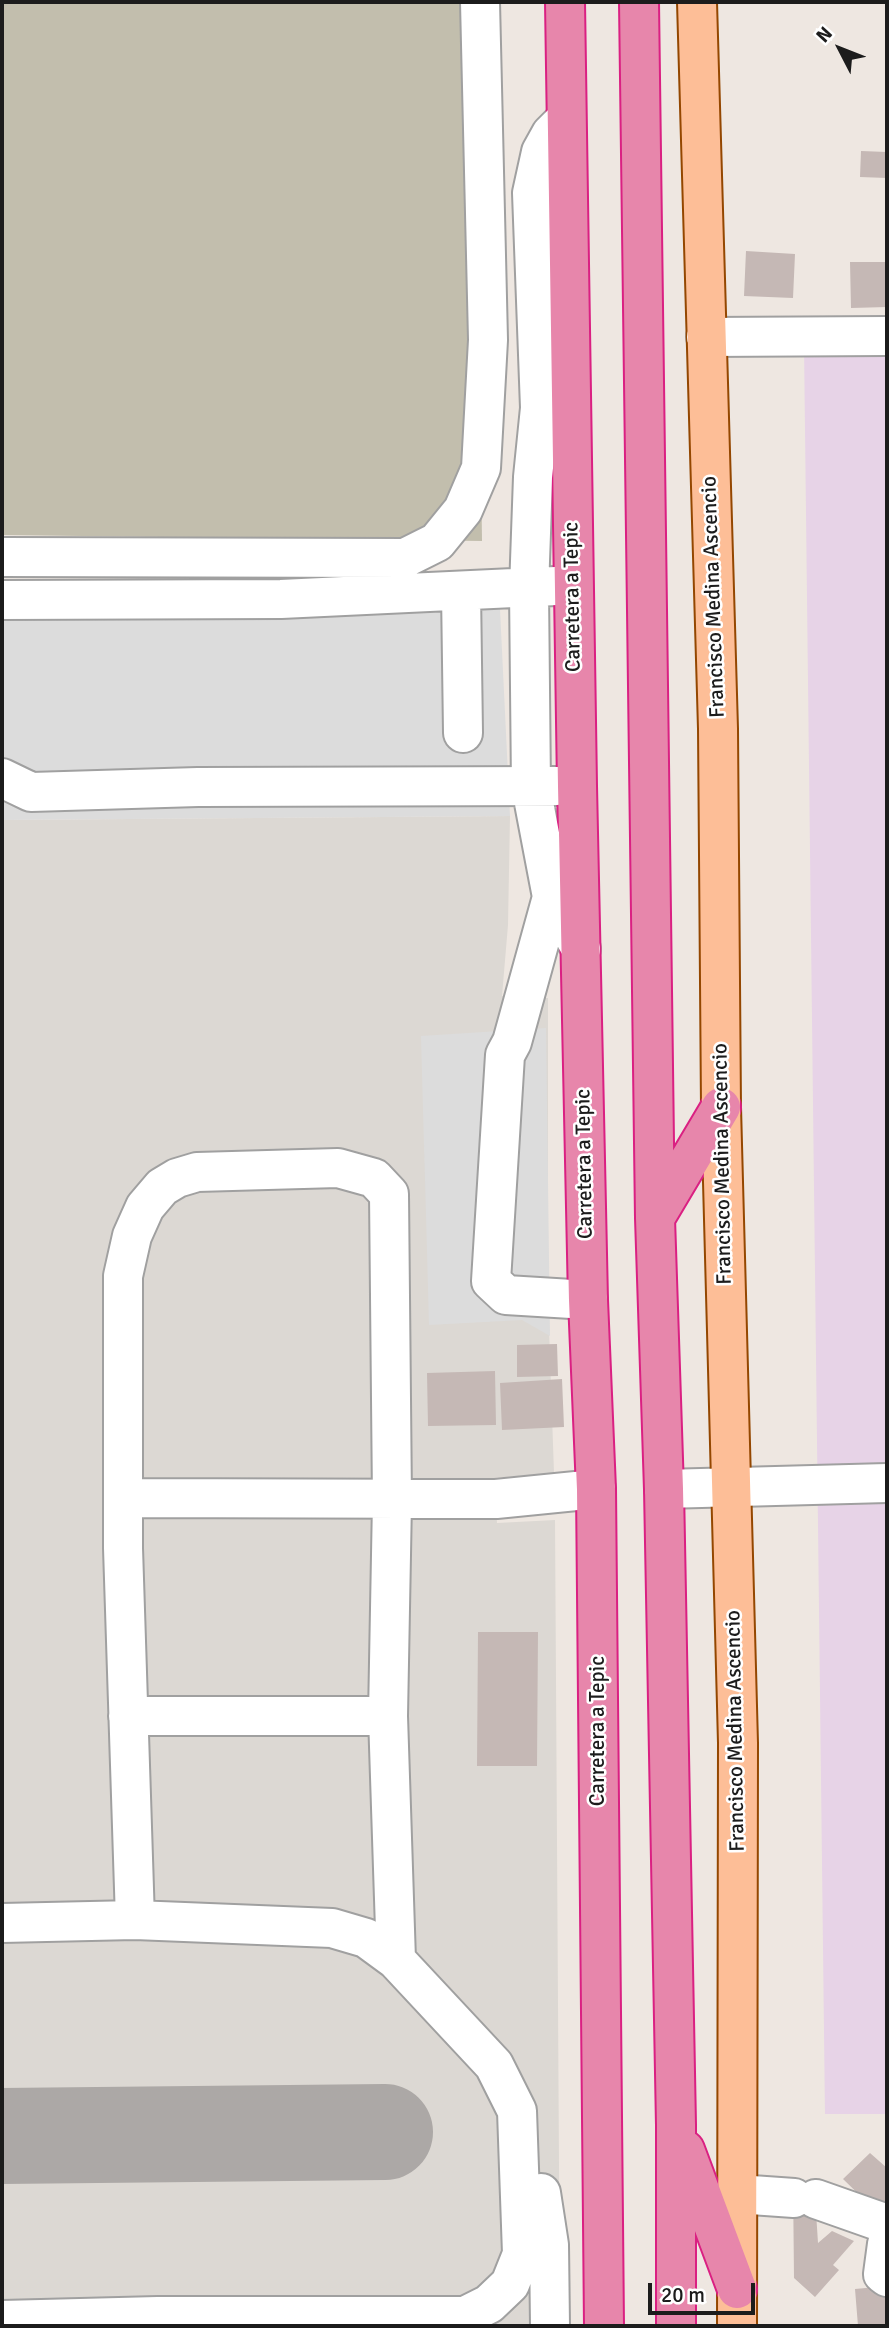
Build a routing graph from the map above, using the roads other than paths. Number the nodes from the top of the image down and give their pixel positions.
1 (480, 2) edge
2 (565, 2) edge
3 (639, 2) edge
4 (697, 2) edge
5 (566, 119) junction
6 (887, 336) edge
7 (706, 337) junction
8 (2, 557) edge
9 (573, 585) junction
10 (529, 589) junction
11 (461, 591) junction
12 (2, 600) edge
13 (463, 733) dead end
14 (2, 778) edge
15 (577, 786) junction
16 (531, 787) junction
17 (552, 897) junction
18 (581, 949) junction
19 (721, 1107) junction
20 (655, 1218) junction
21 (588, 1300) junction
22 (887, 1483) edge
23 (732, 1487) junction
24 (596, 1489) junction
25 (664, 1489) junction
26 (122, 1498) junction
27 (392, 1501) junction
28 (128, 1716) junction
29 (388, 1716) junction
30 (135, 1920) junction
31 (2, 1923) edge
32 (397, 1960) junction
33 (517, 2111) junction
34 (676, 2125) junction
35 (737, 2194) junction
36 (887, 2224) edge
37 (887, 2244) edge
38 (887, 2277) edge
39 (737, 2289) junction
40 (2, 2320) edge
41 (550, 2326) edge
42 (604, 2326) edge
43 (676, 2326) edge
44 (737, 2326) edge

1 - 8 street
2 - 5 highway, Carretera a Tepic
3 - 20 highway
4 - 7 main road, Francisco Medina Ascencio
5 - 9 highway, Carretera a Tepic
5 - 10 street
6 - 7 street
7 - 19 main road, Francisco Medina Ascencio
9 - 10 street
9 - 15 highway, Carretera a Tepic
10 - 11 street
10 - 16 street
11 - 12 street
11 - 13 street
14 - 16 street
15 - 16 street
15 - 18 highway, Carretera a Tepic
16 - 17 street
17 - 18 street
17 - 21 street
18 - 21 highway, Carretera a Tepic
19 - 20 highway
19 - 23 main road, Francisco Medina Ascencio
20 - 25 highway
21 - 24 highway, Carretera a Tepic
22 - 23 street
23 - 25 street
23 - 35 main road, Francisco Medina Ascencio
24 - 27 street
24 - 42 highway, Carretera a Tepic
25 - 34 highway
26 - 27 street
26 - 27 street
26 - 28 street
27 - 29 street
28 - 29 street
28 - 30 street
29 - 32 street
30 - 31 street
30 - 32 street
32 - 33 street
33 - 40 street
33 - 41 street
34 - 39 highway
34 - 43 highway
35 - 36 street
35 - 39 main road, Francisco Medina Ascencio
37 - 38 street
39 - 44 main road, Francisco Medina Ascencio

